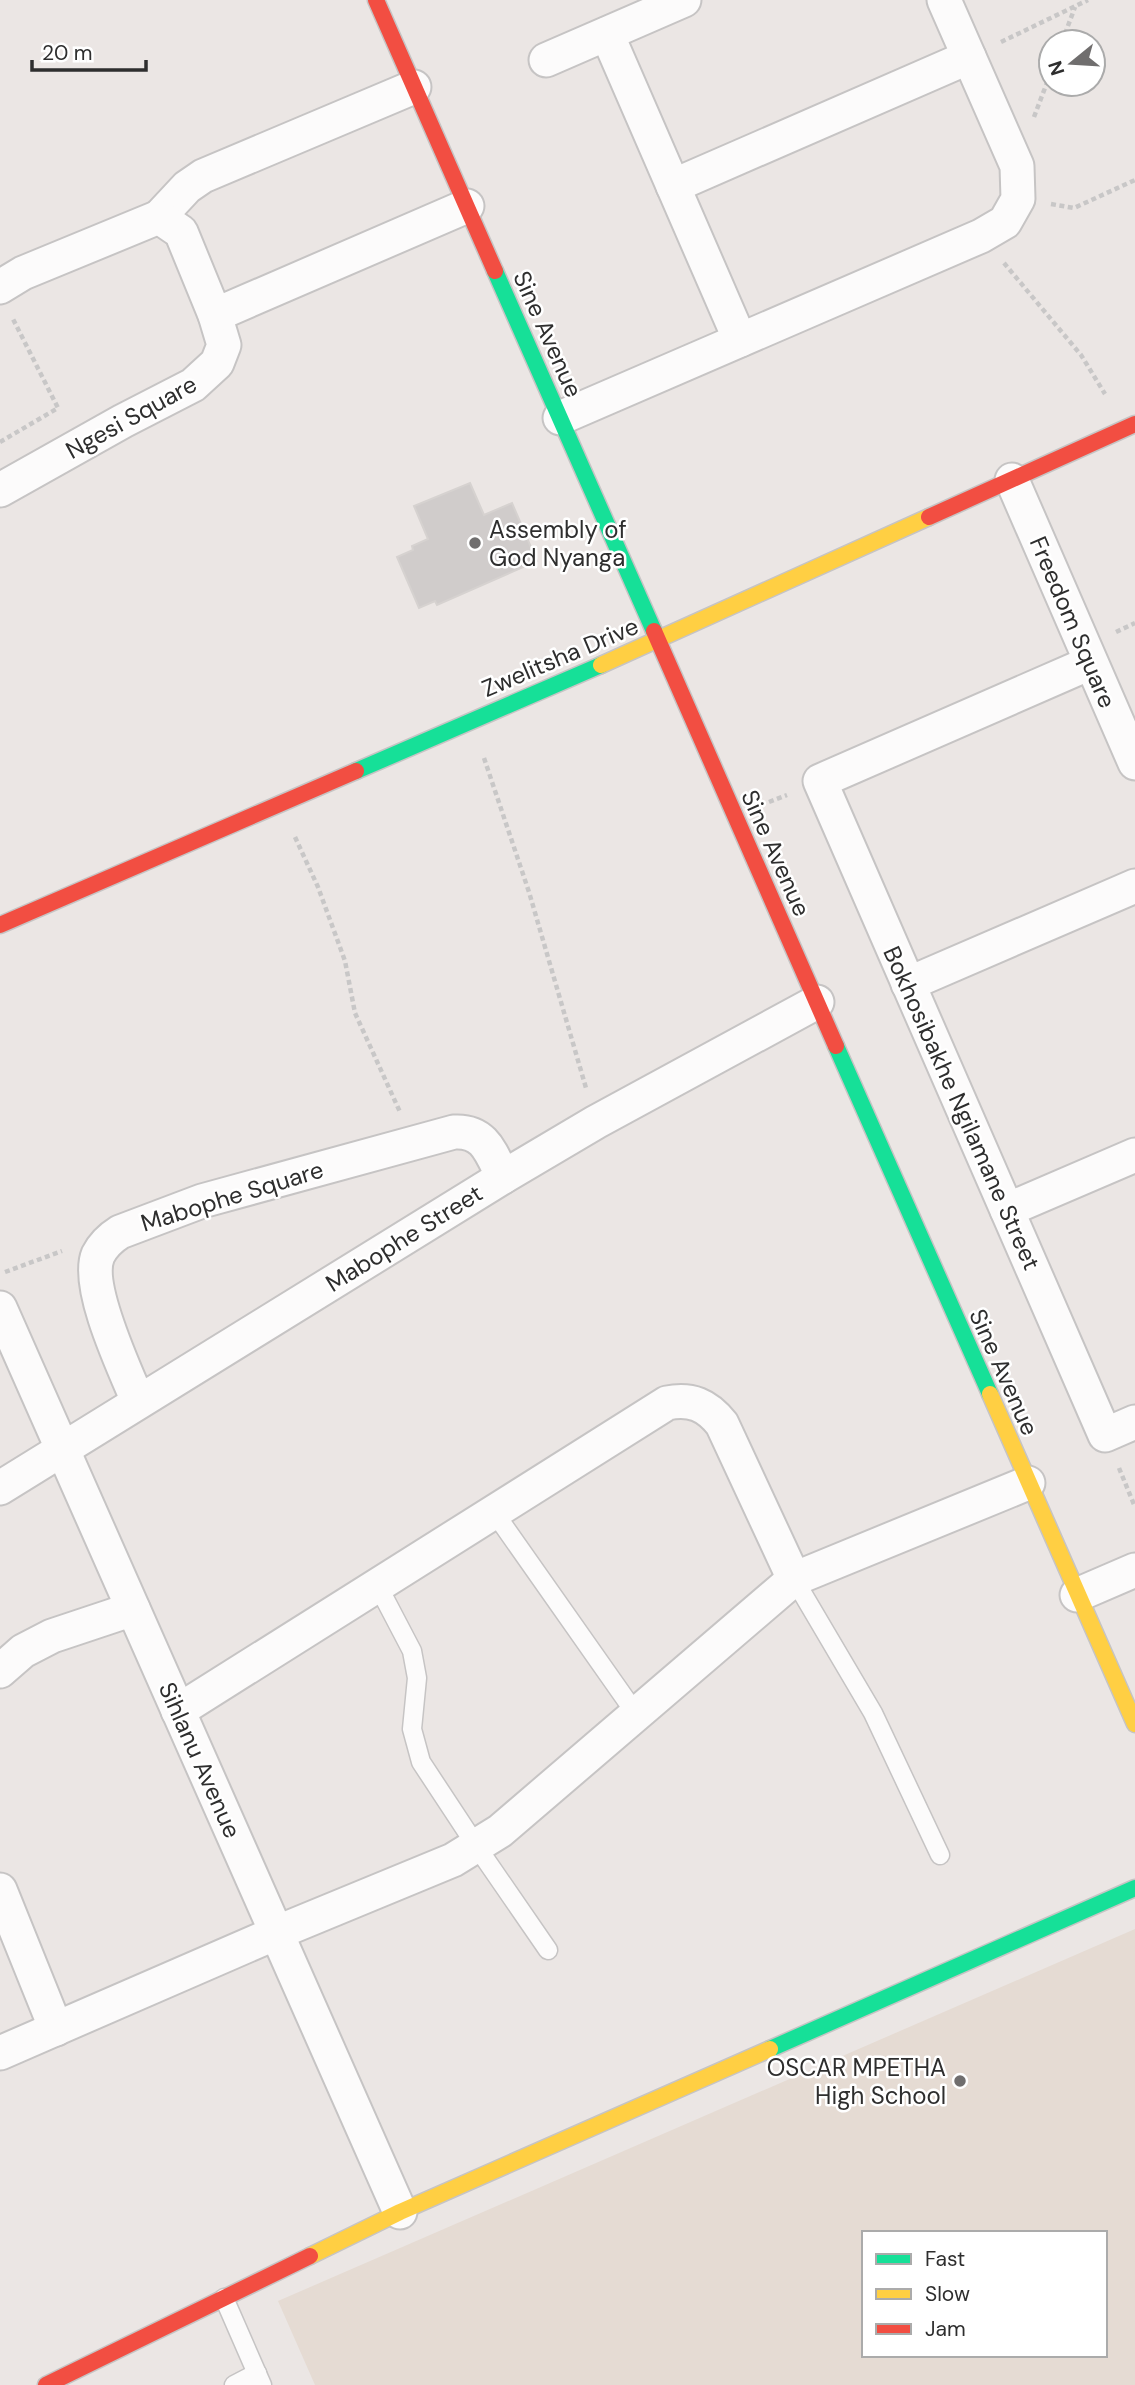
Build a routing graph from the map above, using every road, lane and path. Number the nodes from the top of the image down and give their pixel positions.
1 (376, 0) edge
2 (684, 0) edge
3 (944, 0) edge
4 (1088, 0) edge
5 (1075, 6) junction
6 (1067, 28) edge
7 (607, 34) junction
8 (969, 57) junction
9 (546, 60) dead end
10 (414, 87) junction
11 (1135, 180) edge
12 (673, 186) junction
13 (1018, 199) junction
14 (467, 206) junction
15 (159, 217) junction
16 (981, 236) junction
17 (12, 280) edge
18 (215, 315) junction
19 (740, 340) junction
20 (560, 418) junction
21 (1130, 426) edge
22 (0, 442) edge
23 (1012, 480) junction
24 (0, 490) edge
25 (658, 640) junction
26 (1090, 663) junction
27 (471, 720) junction
28 (1135, 763) edge
29 (820, 780) junction
30 (280, 804) junction
31 (736, 816) junction
32 (1135, 886) edge
33 (0, 925) edge
34 (908, 984) junction
35 (817, 1002) junction
36 (596, 1122) junction
37 (414, 1143) junction
38 (1135, 1155) edge
39 (503, 1177) junction
40 (1007, 1210) junction
41 (104, 1246) junction
42 (0, 1273) edge
43 (0, 1308) edge
44 (138, 1401) junction
45 (1135, 1422) edge
46 (63, 1451) junction
47 (1028, 1483) junction
48 (0, 1489) edge
49 (494, 1512) junction
50 (1135, 1570) edge
51 (794, 1579) junction
52 (377, 1586) junction
53 (1077, 1595) junction
54 (133, 1609) junction
55 (0, 1671) edge
56 (178, 1711) junction
57 (636, 1714) junction
58 (1135, 1724) edge
59 (477, 1847) junction
60 (940, 1855) dead end
61 (1135, 1888) edge
62 (0, 1890) edge
63 (276, 1933) junction
64 (548, 1950) dead end
65 (56, 2029) junction
66 (0, 2053) edge
67 (400, 2212) junction
68 (224, 2298) junction
69 (259, 2379) edge
70 (46, 2385) edge
71 (234, 2385) edge

1 - 10 street, Sine Avenue
2 - 7 street
3 - 8 street
4 - 5 path
5 - 6 path
5 - 8 path
7 - 9 street
7 - 12 street
8 - 12 street
8 - 13 street
10 - 14 street, Sine Avenue
10 - 15 street
11 - 13 path
12 - 19 street
13 - 16 street
14 - 18 street
14 - 20 street, Sine Avenue
15 - 17 street
15 - 18 street, Ngesi Square
16 - 19 street
16 - 21 path
17 - 22 path
18 - 24 street, Ngesi Square
19 - 20 street
20 - 25 street, Sine Avenue
21 - 23 street, Zwelitsha Drive
23 - 25 street, Zwelitsha Drive
23 - 26 street, Freedom Square
25 - 27 street, Zwelitsha Drive
25 - 31 street, Sine Avenue
26 - 28 street, Freedom Square
26 - 29 street
27 - 30 street, Zwelitsha Drive
27 - 36 path
29 - 31 path
29 - 34 street, Bokhosibakhe Ngilamane Street
30 - 33 street, Zwelitsha Drive
30 - 37 path
31 - 35 street, Sine Avenue
32 - 34 street
34 - 40 street, Bokhosibakhe Ngilamane Street
35 - 36 street, Mabophe Street
35 - 47 street, Sine Avenue
36 - 39 street, Mabophe Street
37 - 39 street, Mabophe Square
37 - 41 street, Mabophe Square
38 - 40 street
39 - 44 street, Mabophe Street
40 - 45 street, Bokhosibakhe Ngilamane Street
41 - 42 path
41 - 44 street
43 - 46 street, Sihlanu Avenue
44 - 46 street, Mabophe Street
46 - 48 street, Mabophe Street
46 - 54 street, Sihlanu Avenue
47 - 51 street
47 - 53 street, Sine Avenue
49 - 51 street
49 - 52 street
49 - 57 lane
50 - 53 street
51 - 57 street
51 - 60 lane
52 - 56 street
52 - 59 lane
53 - 58 street, Sine Avenue
54 - 55 street
54 - 56 street, Sihlanu Avenue
56 - 63 street, Sihlanu Avenue
57 - 59 street
59 - 63 street
59 - 64 lane
61 - 67 street
62 - 65 street
63 - 65 street
63 - 67 street, Sihlanu Avenue
65 - 66 street
67 - 68 street
68 - 69 lane
68 - 70 street
69 - 71 lane

